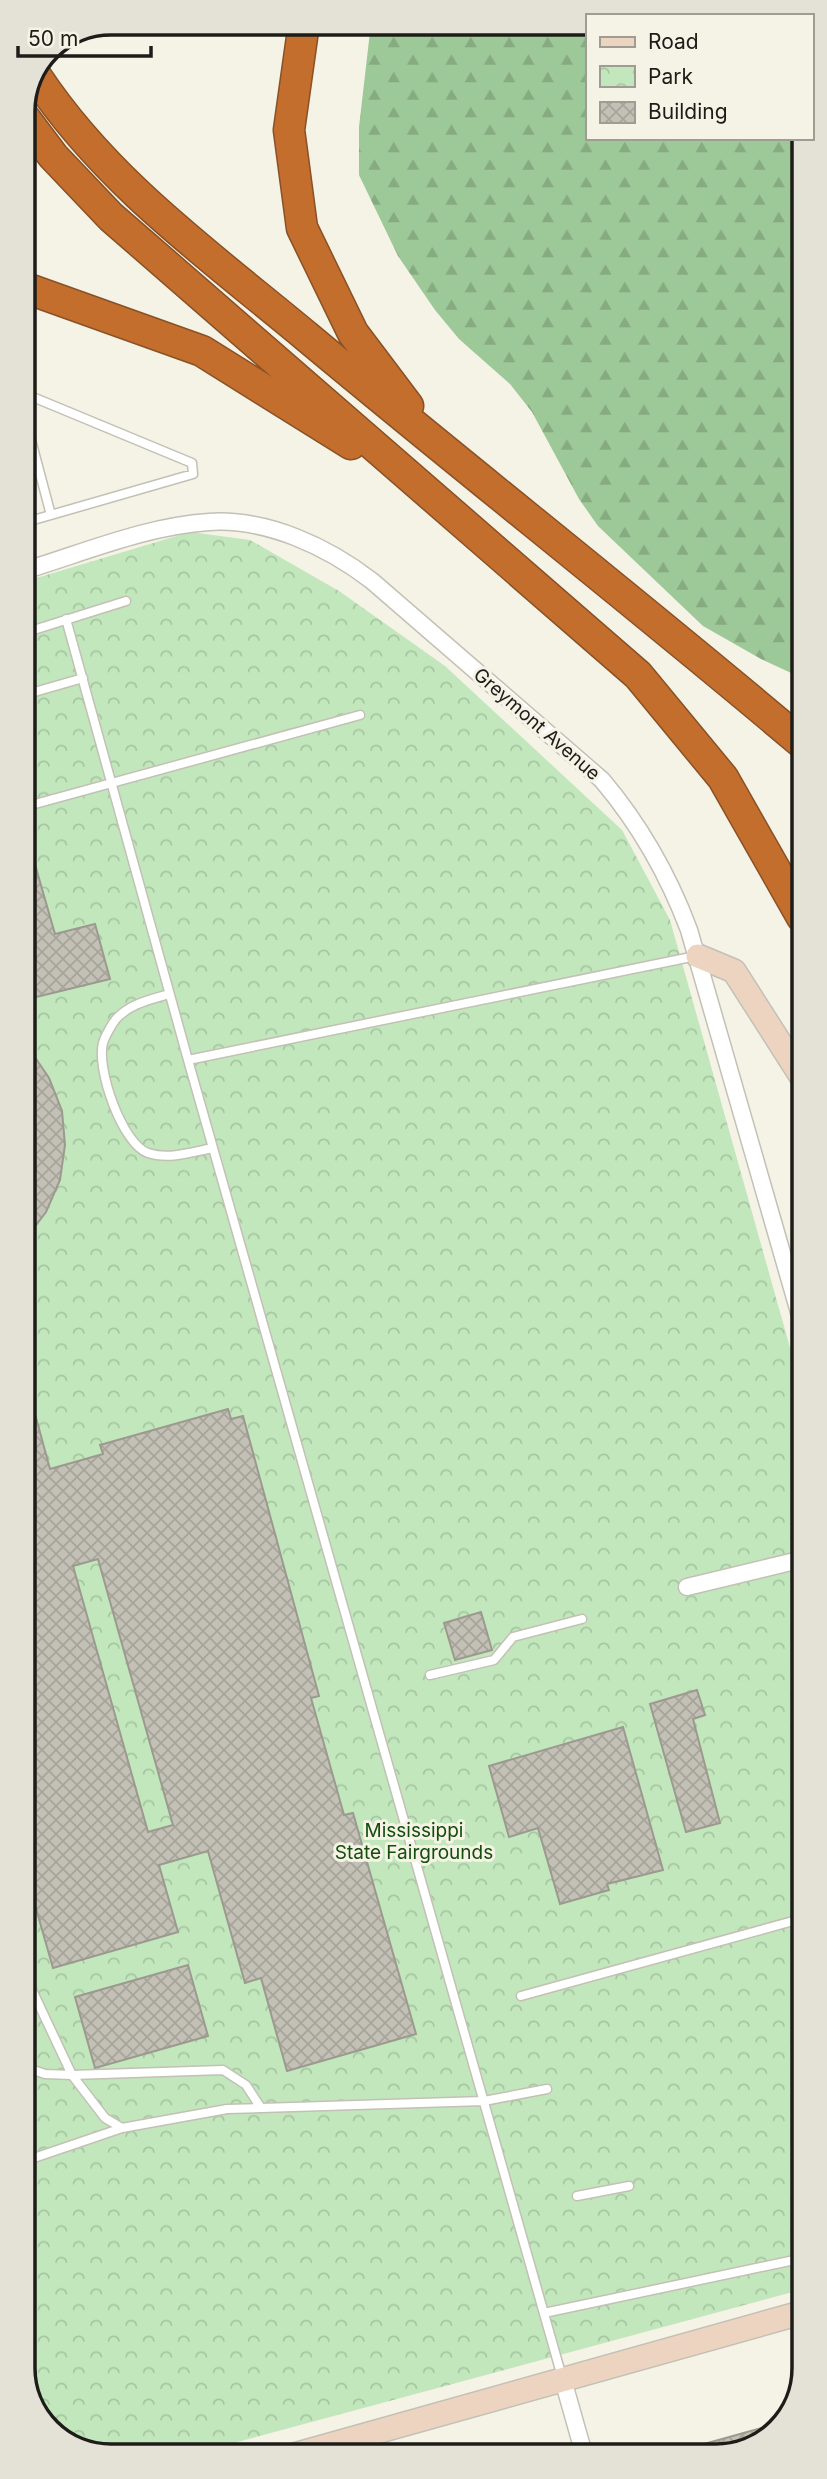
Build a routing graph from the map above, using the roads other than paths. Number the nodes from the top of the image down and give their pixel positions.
1 (302, 35) edge
2 (41, 83) edge
3 (35, 132) edge
4 (35, 291) edge
5 (35, 398) edge
6 (440, 448) junction
7 (35, 455) edge
8 (434, 496) junction
9 (51, 515) junction
10 (35, 520) edge
11 (35, 568) edge
12 (126, 601) dead end
13 (66, 619) junction
14 (35, 629) edge
15 (82, 678) junction
16 (35, 692) edge
17 (360, 715) dead end
18 (792, 735) edge
19 (111, 783) junction
20 (35, 804) edge
21 (792, 895) edge
22 (698, 956) junction
23 (169, 994) junction
24 (188, 1060) junction
25 (792, 1062) edge
26 (212, 1148) junction
27 (792, 1287) edge
28 (792, 1562) edge
29 (687, 1587) dead end
30 (582, 1619) dead end
31 (430, 1675) dead end
32 (792, 1921) edge
33 (35, 1996) edge
34 (521, 1996) dead end
35 (35, 2070) edge
36 (72, 2075) junction
37 (547, 2089) dead end
38 (484, 2101) junction
39 (261, 2108) junction
40 (122, 2128) junction
41 (35, 2158) edge
42 (629, 2186) dead end
43 (577, 2196) dead end
44 (792, 2261) edge
45 (544, 2313) junction
46 (792, 2315) edge
47 (563, 2380) junction
48 (333, 2444) edge
49 (581, 2444) edge

1 - 6 highway
2 - 6 highway
3 - 8 highway
4 - 8 highway
5 - 9 lane
6 - 18 highway
7 - 9 lane
8 - 21 highway
9 - 10 lane
11 - 22 street, Greymont Avenue
12 - 13 lane
13 - 14 lane
13 - 15 lane
15 - 16 lane
15 - 19 lane
17 - 19 lane
19 - 20 lane
19 - 23 lane
22 - 24 lane
22 - 25 street
22 - 27 street, Greymont Avenue
23 - 24 lane
23 - 26 lane
24 - 26 lane
26 - 38 lane
28 - 29 street
30 - 31 lane
32 - 34 lane
33 - 36 lane
35 - 36 lane
36 - 39 lane
36 - 40 lane
37 - 38 lane
38 - 39 lane
38 - 45 lane
39 - 40 lane
40 - 41 lane
42 - 43 lane
44 - 45 lane
45 - 47 lane
46 - 47 street
47 - 48 street
47 - 49 street

